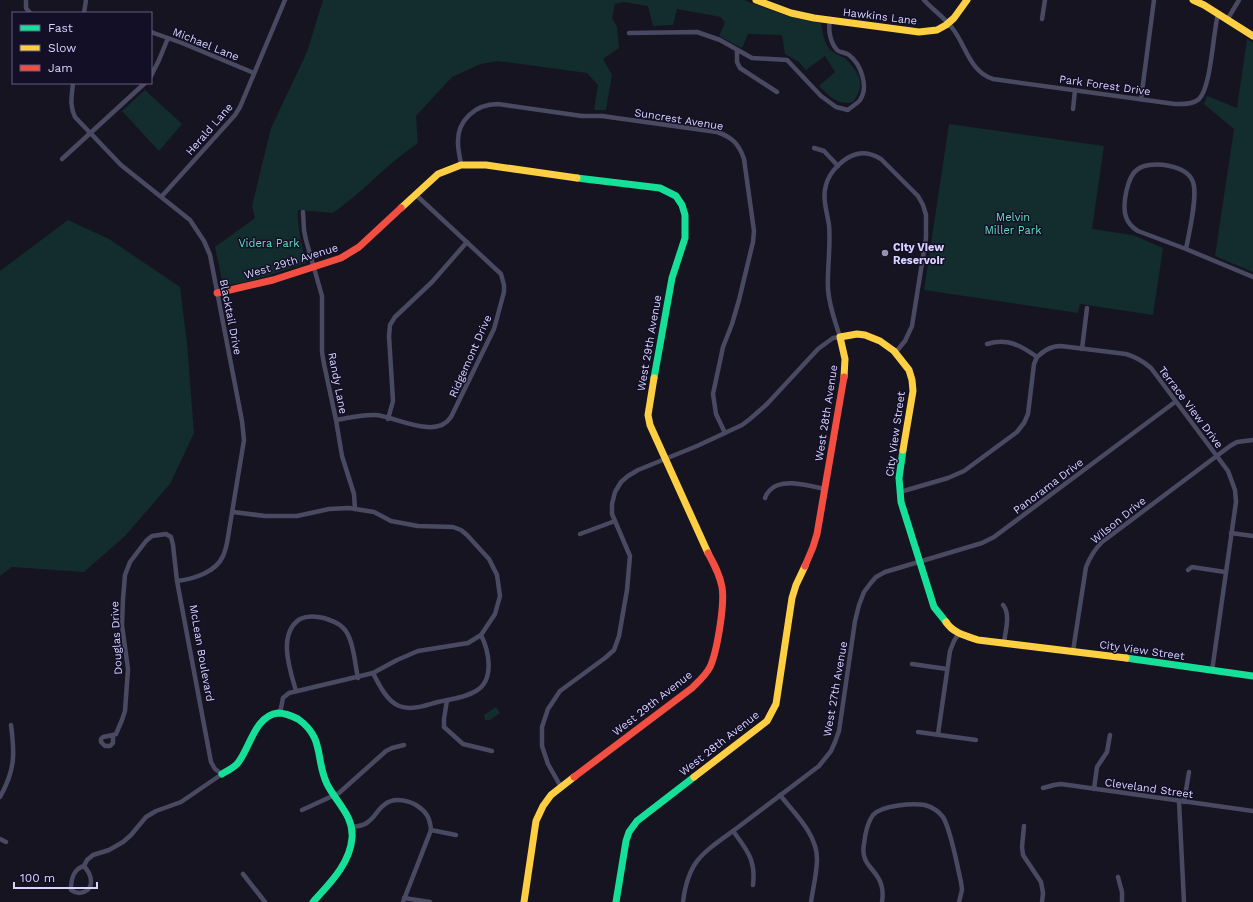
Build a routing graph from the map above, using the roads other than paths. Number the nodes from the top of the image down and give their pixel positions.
1 (26, 0) edge
2 (86, 0) edge
3 (285, 0) edge
4 (756, 0) edge
5 (924, 0) edge
6 (967, 0) edge
7 (1044, 0) edge
8 (1154, 0) edge
9 (1193, 0) edge
10 (1239, 0) edge
11 (28, 12) edge
12 (84, 12) edge
13 (1218, 14) junction
14 (1042, 19) dead end
15 (830, 20) junction
16 (1227, 20) junction
17 (948, 24) junction
18 (152, 32) edge
19 (629, 33) dead end
20 (1253, 36) edge
21 (168, 38) junction
22 (737, 50) junction
23 (254, 73) junction
24 (152, 74) edge
25 (73, 84) edge
26 (144, 84) edge
27 (1076, 90) junction
28 (777, 92) dead end
29 (1141, 99) junction
30 (1073, 109) dead end
31 (90, 133) junction
32 (814, 148) dead end
33 (62, 159) dead end
34 (461, 164) junction
35 (838, 166) junction
36 (415, 194) junction
37 (162, 196) junction
38 (303, 212) dead end
39 (467, 242) junction
40 (1186, 249) junction
41 (314, 267) junction
42 (1253, 277) edge
43 (217, 293) junction
44 (1087, 308) dead end
45 (840, 337) junction
46 (987, 344) dead end
47 (1082, 349) junction
48 (895, 353) junction
49 (1037, 357) junction
50 (1175, 402) junction
51 (388, 419) junction
52 (336, 420) junction
53 (725, 432) junction
54 (1253, 440) edge
55 (1216, 456) junction
56 (666, 460) junction
57 (825, 489) junction
58 (900, 492) junction
59 (765, 498) dead end
60 (355, 509) junction
61 (233, 512) junction
62 (615, 521) junction
63 (1231, 533) junction
64 (166, 534) joint
65 (580, 534) dead end
66 (1253, 536) edge
67 (919, 562) junction
68 (1188, 570) dead end
69 (1225, 572) junction
70 (177, 581) junction
71 (1003, 605) dead end
72 (959, 633) junction
73 (481, 635) junction
74 (1004, 643) junction
75 (1073, 651) junction
76 (912, 664) dead end
77 (948, 669) junction
78 (1212, 671) junction
79 (373, 673) junction
80 (1253, 676) edge
81 (358, 678) junction
82 (296, 691) junction
83 (447, 700) junction
84 (280, 713) junction
85 (12, 725) dead end
86 (918, 732) dead end
87 (938, 734) junction
88 (1110, 735) dead end
89 (113, 736) dead end
90 (976, 740) dead end
91 (404, 745) dead end
92 (492, 751) dead end
93 (1189, 772) dead end
94 (222, 774) junction
95 (562, 786) junction
96 (1043, 788) dead end
97 (1094, 789) junction
98 (780, 795) junction
99 (335, 796) junction
100 (0, 798) edge
101 (1182, 801) junction
102 (302, 810) dead end
103 (1253, 811) edge
104 (1024, 826) dead end
105 (352, 827) junction
106 (432, 830) junction
107 (733, 831) junction
108 (456, 835) dead end
109 (0, 839) edge
110 (6, 842) dead end
111 (84, 866) junction
112 (243, 874) dead end
113 (1118, 877) dead end
114 (753, 885) dead end
115 (404, 900) edge
116 (265, 902) edge
117 (314, 902) edge
118 (430, 902) edge
119 (524, 902) edge
120 (616, 902) edge
121 (682, 902) edge
122 (811, 902) edge
123 (882, 902) edge
124 (959, 902) edge
125 (1042, 902) edge
126 (1122, 902) edge
127 (1184, 902) edge

1 - 11 street
2 - 12 street
3 - 23 street, Herald Lane
4 - 15 street, Hawkins Lane
5 - 17 street, Park Forest Drive
6 - 17 street, Hawkins Lane
7 - 14 street
8 - 29 street
9 - 13 street
10 - 16 street
13 - 16 street
13 - 29 street, Park Forest Drive
15 - 17 street, Hawkins Lane
15 - 22 street
16 - 20 street
17 - 27 street, Park Forest Drive
18 - 21 street, Michael Lane
19 - 22 street
21 - 23 street, Michael Lane
21 - 24 street
22 - 28 street
23 - 37 street, Herald Lane
25 - 31 street, Blacktail Drive
26 - 31 street
27 - 29 street, Park Forest Drive
27 - 30 street
31 - 33 street
31 - 37 street, Blacktail Drive
32 - 35 street
34 - 36 street, West 29th Avenue
34 - 53 street, Suncrest Avenue
34 - 56 street, West 29th Avenue
35 - 45 street, West 28th Avenue
35 - 48 street
36 - 39 street, Ridgemont Drive
36 - 41 street, West 29th Avenue
37 - 43 street, Blacktail Drive
38 - 41 street, Randy Lane
39 - 51 street
39 - 51 street, Ridgemont Drive
40 - 40 street
40 - 42 street
41 - 43 street, West 29th Avenue
41 - 52 street, Randy Lane
43 - 61 street, Blacktail Drive
44 - 47 street
45 - 48 street, City View Street
45 - 53 street, City View Street
45 - 57 street, West 28th Avenue
46 - 49 street
47 - 49 street, Terrace View Drive
47 - 50 street, Terrace View Drive
48 - 58 street, City View Street
49 - 58 street
50 - 55 street, Terrace View Drive
50 - 67 street, Panorama Drive
51 - 52 street, Ridgemont Drive
52 - 60 street, Randy Lane
53 - 56 street, City View Street
54 - 55 street, Wilson Drive
55 - 63 street, Terrace View Drive
55 - 75 street, Wilson Drive
56 - 62 street, City View Street
56 - 95 street, West 29th Avenue
57 - 59 street
57 - 120 street, West 28th Avenue
58 - 67 street, City View Street
60 - 61 street
60 - 73 street
61 - 70 street, Blacktail Drive
62 - 65 street
62 - 95 street, City View Street
63 - 66 street
63 - 69 street, Terrace View Drive
64 - 70 street, McLean Boulevard
64 - 89 street, Douglas Drive
67 - 72 street, City View Street
67 - 98 street, West 27th Avenue
68 - 69 street
69 - 78 street, Terrace View Drive
70 - 94 street, McLean Boulevard
71 - 74 street
72 - 74 street, City View Street
72 - 77 street
73 - 79 street
73 - 83 street
74 - 75 street, City View Street
75 - 78 street, City View Street
76 - 77 street
77 - 87 street
78 - 80 street, City View Street
79 - 81 street
79 - 83 street
81 - 82 street
81 - 82 street
82 - 84 street
83 - 92 street
84 - 94 street
84 - 99 street
85 - 100 street
86 - 87 street
87 - 90 street
88 - 97 street
91 - 99 street
93 - 101 street
94 - 111 street
95 - 119 street, West 29th Avenue
96 - 97 street, Cleveland Street
97 - 101 street, Cleveland Street
98 - 107 street, West 27th Avenue
98 - 122 street
99 - 102 street
99 - 105 street
101 - 103 street, Cleveland Street
101 - 127 street
104 - 125 street
105 - 106 street
105 - 117 street
106 - 108 street
106 - 115 street
107 - 114 street
107 - 121 street, West 27th Avenue
109 - 110 street
111 - 111 street
112 - 116 street
113 - 126 street
115 - 118 street
123 - 124 street

